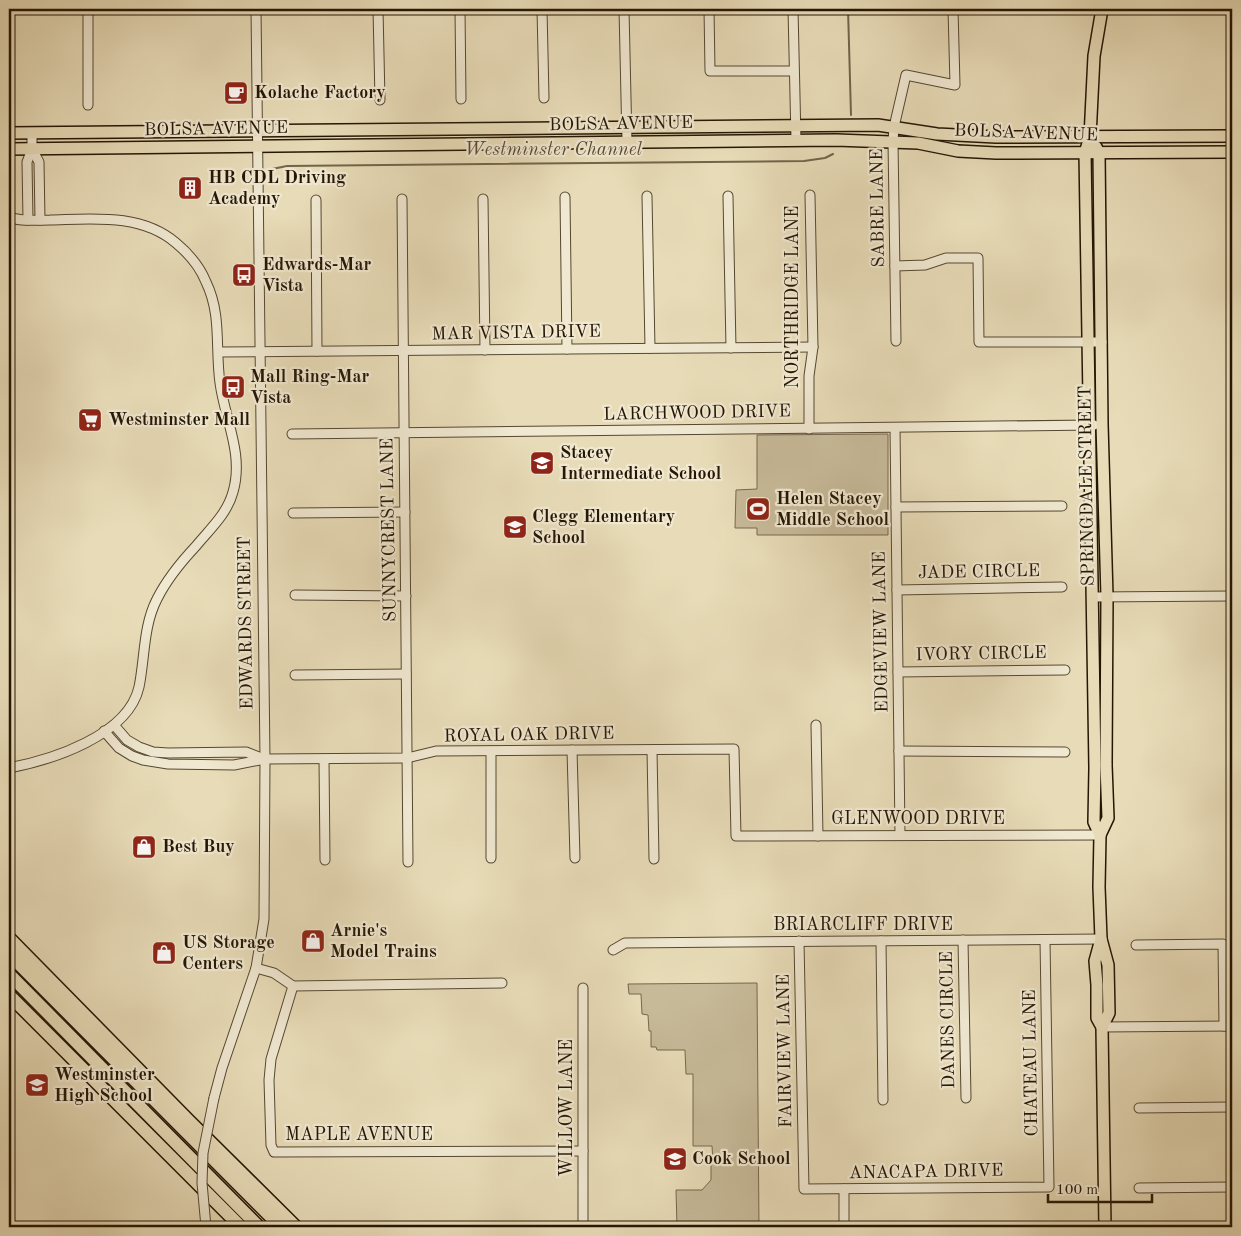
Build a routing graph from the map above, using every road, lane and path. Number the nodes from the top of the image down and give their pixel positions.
1 (88, 9) edge
2 (256, 9) edge
3 (378, 9) edge
4 (460, 9) edge
5 (542, 9) edge
6 (624, 9) edge
7 (709, 9) edge
8 (793, 9) edge
9 (953, 9) edge
10 (1102, 9) edge
11 (793, 71) junction
12 (544, 98) dead end
13 (461, 99) dead end
14 (380, 100) dead end
15 (88, 105) dead end
16 (795, 126) junction
17 (626, 127) junction
18 (894, 127) junction
19 (257, 130) junction
20 (32, 132) junction
21 (9, 133) edge
22 (1232, 136) edge
23 (1090, 137) junction
24 (796, 140) junction
25 (893, 141) junction
26 (626, 142) junction
27 (257, 146) junction
28 (9, 149) edge
29 (32, 149) junction
30 (1232, 152) edge
31 (1085, 153) junction
32 (1099, 153) junction
33 (810, 195) dead end
34 (647, 196) dead end
35 (728, 196) dead end
36 (565, 197) dead end
37 (402, 199) dead end
38 (483, 199) dead end
39 (316, 200) dead end
40 (9, 218) edge
41 (28, 220) junction
42 (40, 220) junction
43 (895, 266) junction
44 (896, 341) dead end
45 (1088, 342) junction
46 (1102, 342) junction
47 (813, 347) junction
48 (650, 348) junction
49 (731, 348) junction
50 (567, 349) junction
51 (485, 350) junction
52 (317, 351) junction
53 (403, 351) junction
54 (219, 352) junction
55 (259, 352) junction
56 (1102, 424) junction
57 (1089, 426) junction
58 (895, 428) junction
59 (809, 429) junction
60 (404, 433) junction
61 (292, 434) dead end
62 (1062, 506) dead end
63 (896, 507) junction
64 (405, 512) junction
65 (293, 513) dead end
66 (1062, 587) dead end
67 (897, 590) junction
68 (295, 596) dead end
69 (406, 596) junction
70 (1107, 596) junction
71 (1232, 596) edge
72 (1092, 597) junction
73 (1065, 670) dead end
74 (898, 672) junction
75 (406, 674) junction
76 (295, 675) dead end
77 (114, 725) junction
78 (816, 725) dead end
79 (104, 732) junction
80 (572, 750) junction
81 (652, 750) junction
82 (491, 751) junction
83 (899, 751) junction
84 (1065, 752) dead end
85 (407, 758) junction
86 (265, 759) junction
87 (324, 759) junction
88 (9, 768) edge
89 (1094, 792) junction
90 (1107, 801) junction
91 (900, 835) junction
92 (1100, 835) junction
93 (736, 836) joint
94 (818, 836) junction
95 (491, 858) dead end
96 (575, 858) dead end
97 (654, 859) dead end
98 (325, 860) dead end
99 (408, 862) dead end
100 (9, 938) edge
101 (1101, 939) junction
102 (963, 940) junction
103 (1045, 940) junction
104 (799, 941) junction
105 (881, 941) junction
106 (1136, 945) dead end
107 (613, 950) dead end
108 (9, 954) edge
109 (256, 968) junction
110 (9, 974) edge
111 (502, 983) dead end
112 (293, 986) junction
113 (583, 988) dead end
114 (9, 995) edge
115 (1228, 1026) edge
116 (1102, 1027) junction
117 (966, 1098) dead end
118 (884, 1100) dead end
119 (1232, 1107) edge
120 (1139, 1108) dead end
121 (583, 1151) junction
122 (1049, 1187) joint
123 (1232, 1187) edge
124 (1139, 1188) dead end
125 (804, 1189) joint
126 (844, 1189) junction
127 (206, 1227) edge
128 (241, 1227) edge
129 (258, 1227) edge
130 (281, 1227) edge
131 (296, 1227) edge
132 (583, 1227) edge
133 (844, 1227) edge
134 (1105, 1227) edge

1 - 15 street
2 - 19 street, EDWARDS STREET
3 - 14 street
4 - 13 street
5 - 12 street
6 - 17 street
7 - 11 street
8 - 11 street
9 - 18 street, SABRE LANE
10 - 23 main road, SPRINGDALE STREET
11 - 16 street
16 - 17 main road, BOLSA AVENUE
16 - 18 main road, BOLSA AVENUE
16 - 24 street
17 - 19 main road, BOLSA AVENUE
17 - 26 street
18 - 23 main road, BOLSA AVENUE
18 - 25 street, SABRE LANE
19 - 20 main road, BOLSA AVENUE
19 - 27 street, EDWARDS STREET
20 - 21 main road, BOLSA AVENUE
20 - 29 street
22 - 23 main road, BOLSA AVENUE
23 - 31 main road, SPRINGDALE STREET
23 - 32 main road, SPRINGDALE STREET
24 - 25 main road, BOLSA AVENUE
24 - 26 main road, BOLSA AVENUE
25 - 31 main road, BOLSA AVENUE
25 - 43 street, SABRE LANE
26 - 27 main road, BOLSA AVENUE
27 - 29 main road, BOLSA AVENUE
27 - 55 street, EDWARDS STREET
28 - 29 main road, BOLSA AVENUE
29 - 41 street
29 - 42 street
30 - 32 main road, BOLSA AVENUE
31 - 32 main road, BOLSA AVENUE
31 - 45 main road, SPRINGDALE STREET
32 - 46 main road, SPRINGDALE STREET
33 - 47 street, NORTHRIDGE LANE
34 - 48 street
35 - 49 street
36 - 50 street
37 - 53 street, SUNNYCREST LANE
38 - 51 street
39 - 52 street
40 - 41 street
41 - 42 street
42 - 54 street
43 - 44 street, SABRE LANE
43 - 45 street
45 - 46 street
45 - 57 main road, SPRINGDALE STREET
46 - 56 main road, SPRINGDALE STREET
47 - 49 street, MAR VISTA DRIVE
47 - 59 street, NORTHRIDGE LANE
48 - 49 street, MAR VISTA DRIVE
48 - 50 street, MAR VISTA DRIVE
50 - 51 street, MAR VISTA DRIVE
51 - 53 street, MAR VISTA DRIVE
52 - 53 street, MAR VISTA DRIVE
52 - 55 street, MAR VISTA DRIVE
53 - 60 street, SUNNYCREST LANE
54 - 55 street, MAR VISTA DRIVE
54 - 77 street
55 - 86 street, EDWARDS STREET
56 - 57 street, LARCHWOOD DRIVE
56 - 70 main road, SPRINGDALE STREET
57 - 58 street, LARCHWOOD DRIVE
57 - 72 main road, SPRINGDALE STREET
58 - 59 street, LARCHWOOD DRIVE
58 - 63 street, EDGEVIEW LANE
59 - 60 street, LARCHWOOD DRIVE
60 - 61 street, LARCHWOOD DRIVE
60 - 64 street, SUNNYCREST LANE
62 - 63 street
63 - 67 street, EDGEVIEW LANE
64 - 65 street
64 - 69 street, SUNNYCREST LANE
66 - 67 street, JADE CIRCLE
67 - 74 street, EDGEVIEW LANE
68 - 69 street
69 - 75 street, SUNNYCREST LANE
70 - 71 street
70 - 72 street
70 - 90 main road, SPRINGDALE STREET
72 - 89 main road, SPRINGDALE STREET
73 - 74 street, IVORY CIRCLE
74 - 83 street, EDGEVIEW LANE
75 - 76 street
75 - 85 street, SUNNYCREST LANE
77 - 79 street
77 - 86 street
78 - 94 street
79 - 86 street
79 - 88 street
80 - 81 street, ROYAL OAK DRIVE
80 - 82 street, ROYAL OAK DRIVE
80 - 96 street
81 - 93 street, ROYAL OAK DRIVE
81 - 97 street
82 - 85 street, ROYAL OAK DRIVE
82 - 95 street
83 - 84 street
83 - 91 street, EDGEVIEW LANE
85 - 87 street, ROYAL OAK DRIVE
85 - 99 street, SUNNYCREST LANE
86 - 87 street, ROYAL OAK DRIVE
86 - 109 street, EDWARDS STREET
87 - 98 street
89 - 90 main road
89 - 92 main road, SPRINGDALE STREET
90 - 92 main road, SPRINGDALE STREET
91 - 92 street, GLENWOOD DRIVE
91 - 94 street, GLENWOOD DRIVE
92 - 101 main road, SPRINGDALE STREET
93 - 94 street, GLENWOOD DRIVE
100 - 131 highway
101 - 103 street, BRIARCLIFF DRIVE
101 - 116 main road, SPRINGDALE STREET
102 - 103 street, BRIARCLIFF DRIVE
102 - 105 street, BRIARCLIFF DRIVE
102 - 117 street, DANES CIRCLE
103 - 122 street, CHATEAU LANE
104 - 105 street, BRIARCLIFF DRIVE
104 - 107 street, BRIARCLIFF DRIVE
104 - 125 street, FAIRVIEW LANE
105 - 118 street
106 - 115 street
108 - 130 highway
109 - 112 street
109 - 127 street, EDWARDS STREET, bridge
110 - 129 highway
111 - 112 street
112 - 121 street, MAPLE AVENUE
113 - 121 street, WILLOW LANE
114 - 128 highway
115 - 116 street
116 - 134 main road, SPRINGDALE STREET
119 - 120 street
121 - 132 street, WILLOW LANE
122 - 126 street, ANACAPA DRIVE
123 - 124 street
125 - 126 street, ANACAPA DRIVE
126 - 133 street

